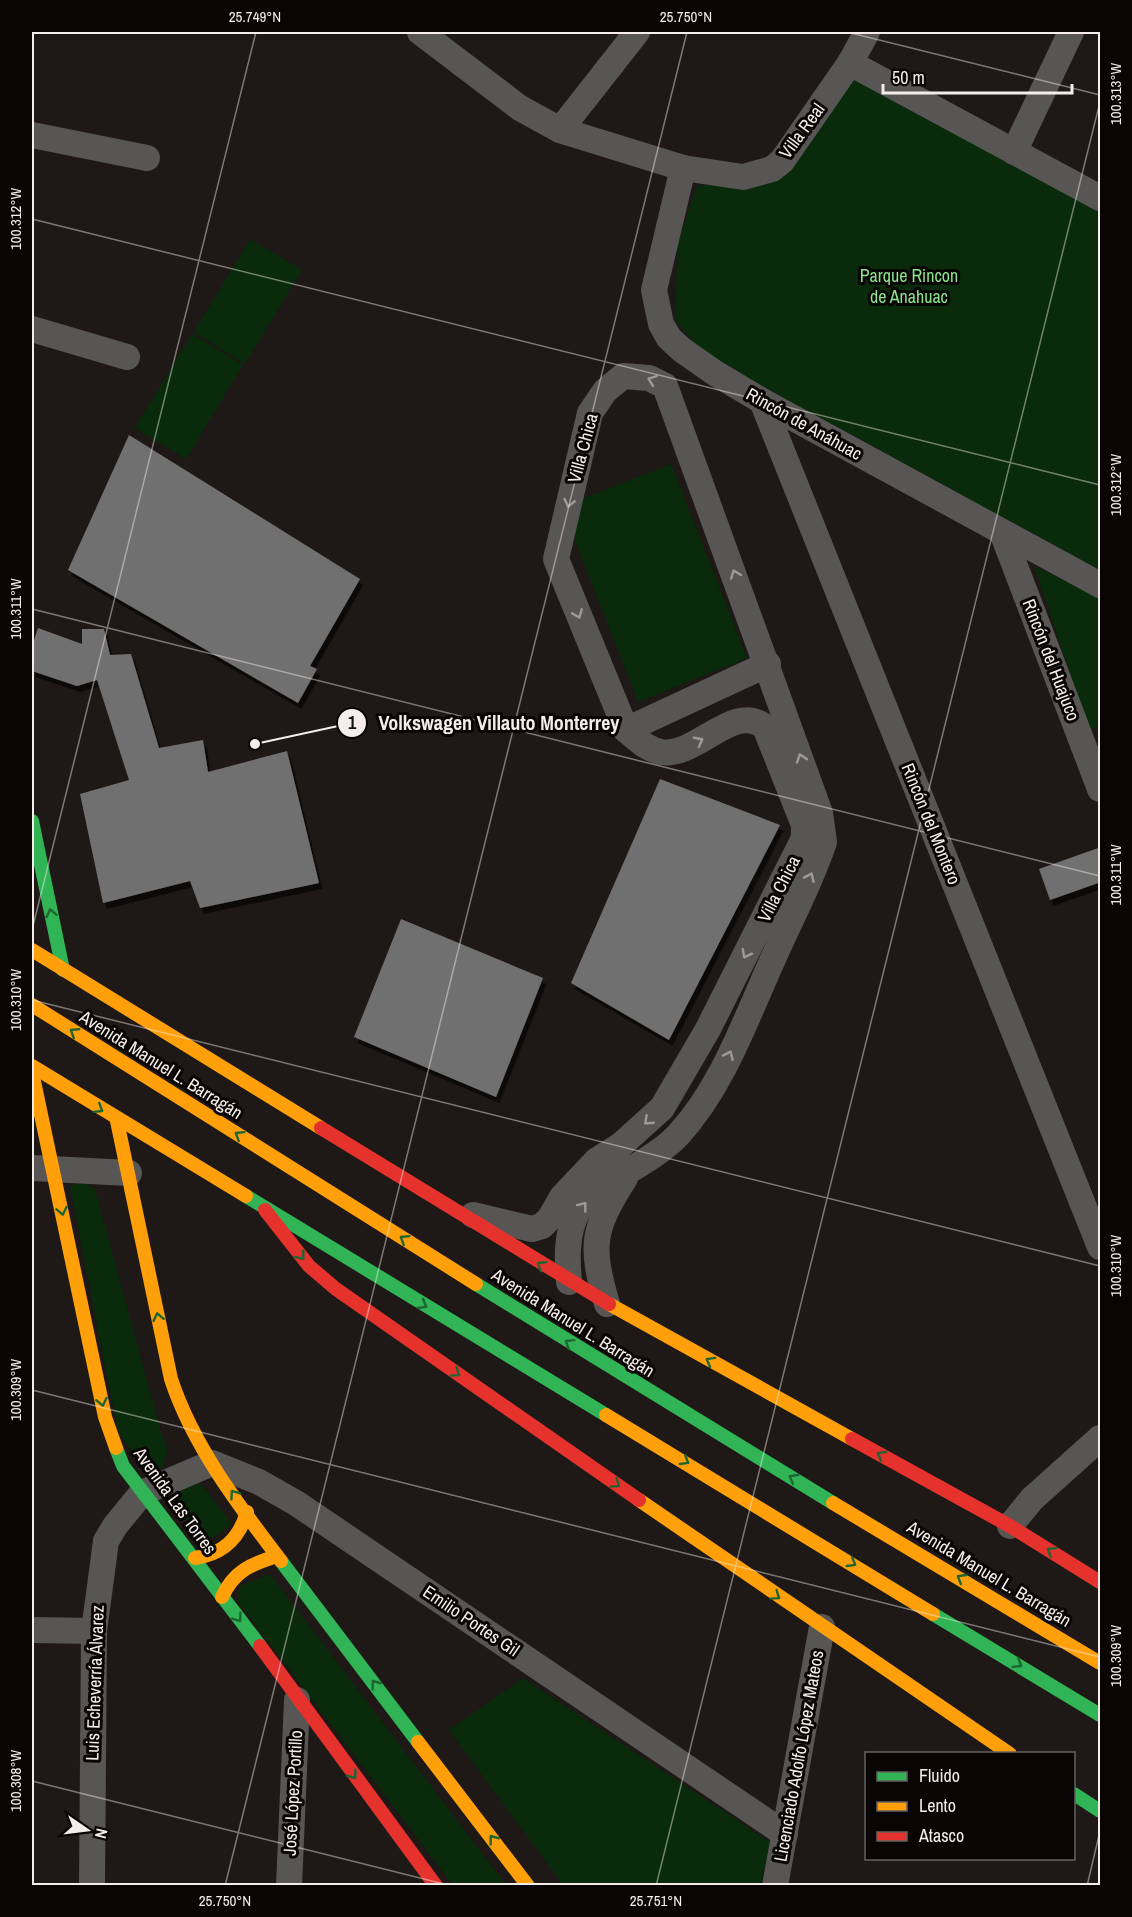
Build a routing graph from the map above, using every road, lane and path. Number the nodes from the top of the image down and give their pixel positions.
1 (420, 32) edge
2 (637, 32) edge
3 (867, 32) edge
4 (1071, 32) edge
5 (850, 63) junction
6 (560, 130) junction
7 (32, 135) edge
8 (1014, 152) junction
9 (147, 158) dead end
10 (683, 168) junction
11 (1101, 198) edge
12 (32, 329) edge
13 (127, 357) dead end
14 (762, 401) junction
15 (1002, 532) junction
16 (1101, 585) edge
17 (768, 664) junction
18 (626, 730) junction
19 (1101, 789) edge
20 (32, 821) edge
21 (814, 835) junction
22 (32, 950) edge
23 (63, 970) junction
24 (32, 1005) edge
25 (32, 1066) edge
26 (32, 1072) edge
27 (679, 1081) junction
28 (710, 1090) junction
29 (117, 1121) junction
30 (42, 1169) edge
31 (129, 1173) junction
32 (628, 1174) junction
33 (265, 1210) junction
34 (452, 1210) junction
35 (1101, 1247) edge
36 (569, 1282) junction
37 (607, 1304) junction
38 (1101, 1438) edge
39 (212, 1463) junction
40 (142, 1494) junction
41 (247, 1512) junction
42 (1010, 1526) junction
43 (277, 1556) junction
44 (195, 1558) junction
45 (1101, 1582) edge
46 (222, 1597) junction
47 (822, 1627) junction
48 (32, 1630) edge
49 (94, 1631) junction
50 (1101, 1663) edge
51 (297, 1700) junction
52 (1101, 1715) edge
53 (1007, 1752) edge
54 (1075, 1795) edge
55 (1101, 1811) edge
56 (785, 1834) junction
57 (92, 1886) edge
58 (289, 1886) edge
59 (436, 1886) edge
60 (528, 1886) edge
61 (775, 1886) edge

1 - 6 street, Villa Real
2 - 6 street
3 - 5 street, Villa Real
4 - 8 street
5 - 8 street
5 - 10 street, Villa Real
6 - 10 street, Villa Real
7 - 9 street
8 - 11 street
10 - 14 street, Rincón de Anáhuac
12 - 13 street
14 - 15 street, Rincón de Anáhuac
14 - 35 street, Rincón del Montero
15 - 16 street, Rincón de Anáhuac
15 - 19 street, Rincón del Huajuco
17 - 18 street
17 -> 18 street, Villa Chica
21 -> 17 street, Villa Chica
18 -> 21 street, Villa Chica
23 -> 20 main road
21 -> 27 street, Villa Chica
28 -> 21 street, Villa Chica
22 - 23 main road
23 - 34 main road
50 -> 24 main road, Avenida Manuel L. Barragán
25 -> 29 main road
26 - 30 main road, Avenida Las Torres
27 - 28 street
27 -> 34 street, Villa Chica
28 - 32 street, Villa Chica
29 - 31 main road
29 - 33 main road
30 - 31 street
30 -> 40 main road, Avenida Las Torres
39 -> 31 main road
36 -> 32 street, Villa Chica
32 - 37 street
33 -> 47 main road
33 -> 52 main road
36 -> 34 main road
36 - 37 main road
42 -> 37 main road
38 - 42 street
39 - 40 street
41 -> 39 main road
39 - 56 street, Emilio Portes Gil
40 - 44 main road, Avenida Las Torres
40 - 49 street, Luis Echeverría Álvarez
41 - 43 main road
41 - 44 main road
45 -> 42 main road
43 - 46 main road
60 -> 43 main road
44 - 46 main road, Avenida Las Torres
46 -> 51 main road, Avenida Las Torres
47 - 53 main road
47 - 56 street, Licenciado Adolfo López Mateos
48 - 49 street
49 - 57 street, Luis Echeverría Álvarez
51 - 58 street, José López Portillo
51 -> 59 main road, Avenida Las Torres
54 - 55 main road
56 - 61 street, Licenciado Adolfo López Mateos

